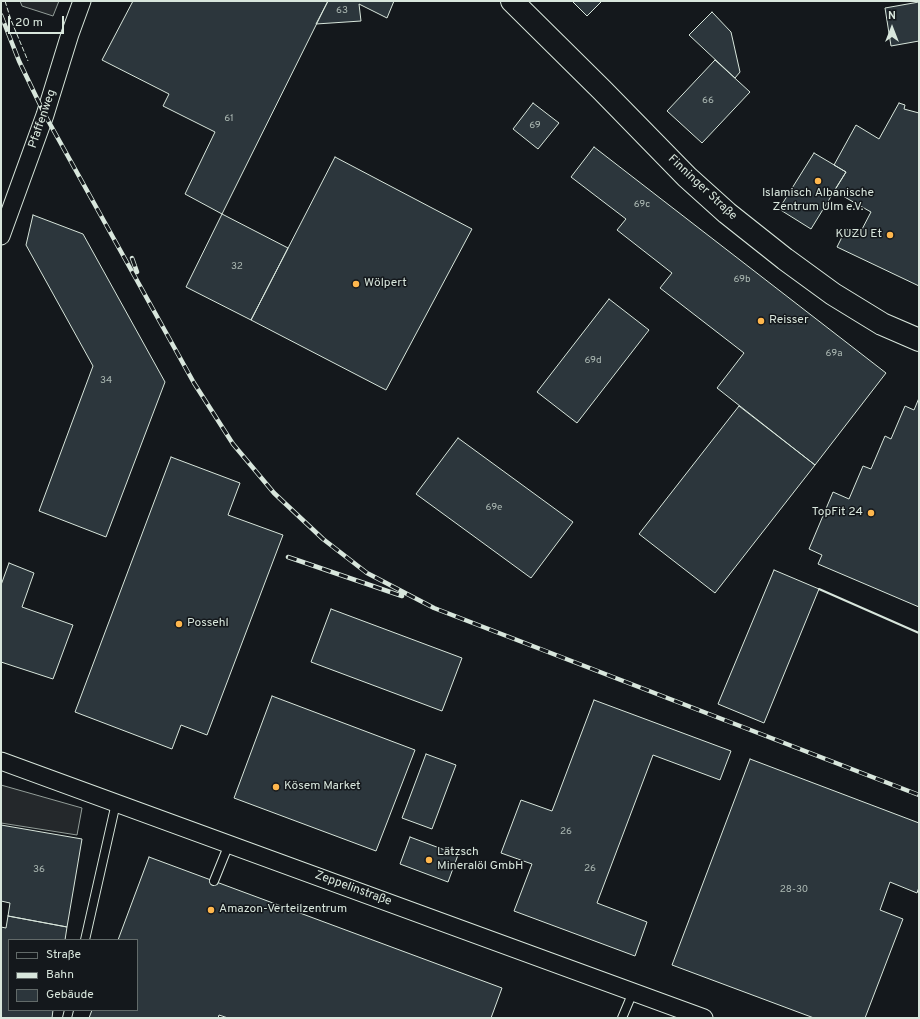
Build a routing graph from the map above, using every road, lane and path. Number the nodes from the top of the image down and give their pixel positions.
1 (82, 1) edge
2 (512, 1) edge
3 (1, 236) edge
4 (919, 340) edge
5 (1, 761) edge
6 (116, 803) junction
7 (229, 844) junction
8 (214, 881) dead end
9 (85, 939) edge
10 (633, 992) junction
11 (622, 1018) edge
12 (704, 1018) edge

1 - 3 street, Pfaffenweg
2 - 4 street, Finninger Straße
5 - 6 street, Zeppelinstraße
6 - 7 street, Zeppelinstraße
6 - 9 lane
7 - 8 lane
7 - 10 street, Zeppelinstraße
10 - 11 lane
10 - 12 street, Zeppelinstraße

